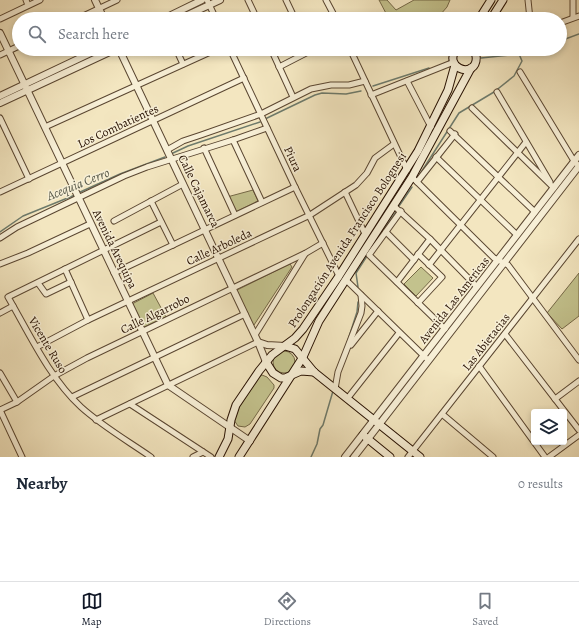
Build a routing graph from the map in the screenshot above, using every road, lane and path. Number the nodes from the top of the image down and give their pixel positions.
1 (26, 0) edge
2 (40, 0) edge
3 (95, 0) edge
4 (116, 0) edge
5 (202, 0) edge
6 (220, 0) edge
7 (248, 0) edge
8 (286, 0) edge
9 (326, 0) edge
10 (491, 0) edge
11 (503, 0) edge
12 (528, 0) edge
13 (573, 0) edge
14 (208, 2) edge
15 (28, 6) junction
16 (99, 8) junction
17 (15, 12) edge
18 (91, 12) edge
19 (101, 12) edge
20 (177, 12) edge
21 (192, 12) edge
22 (213, 12) edge
23 (254, 12) edge
24 (292, 12) edge
25 (332, 12) edge
26 (483, 12) edge
27 (495, 12) edge
28 (529, 12) edge
29 (12, 13) edge
30 (579, 16) edge
31 (573, 17) junction
32 (0, 19) edge
33 (567, 20) edge
34 (0, 33) edge
35 (12, 50) edge
36 (9, 51) junction
37 (0, 55) edge
38 (84, 56) edge
39 (102, 56) edge
40 (121, 56) edge
41 (179, 56) edge
42 (201, 56) edge
43 (233, 56) edge
44 (274, 56) edge
45 (300, 56) edge
46 (353, 56) edge
47 (453, 56) edge
48 (475, 56) edge
49 (183, 64) junction
50 (454, 64) junction
51 (279, 67) junction
52 (471, 68) junction
53 (520, 72) dead end
54 (244, 78) junction
55 (365, 81) junction
56 (407, 81) junction
57 (24, 84) junction
58 (136, 86) junction
59 (27, 91) junction
60 (497, 92) dead end
61 (371, 95) junction
62 (0, 96) edge
63 (293, 97) junction
64 (0, 103) edge
65 (472, 108) dead end
66 (262, 116) junction
67 (0, 118) edge
68 (153, 121) junction
69 (44, 127) junction
70 (431, 127) junction
71 (267, 128) junction
72 (233, 140) junction
73 (526, 142) junction
74 (394, 144) junction
75 (204, 148) junction
76 (517, 154) junction
77 (169, 155) junction
78 (579, 155) edge
79 (436, 157) junction
80 (62, 164) junction
81 (577, 165) edge
82 (407, 170) junction
83 (499, 177) junction
84 (28, 179) junction
85 (414, 180) junction
86 (183, 184) junction
87 (295, 187) junction
88 (554, 188) junction
89 (0, 192) edge
90 (345, 192) junction
91 (78, 197) junction
92 (480, 200) junction
93 (152, 201) junction
94 (262, 202) junction
95 (394, 206) junction
96 (401, 211) junction
97 (535, 212) junction
98 (235, 215) junction
99 (310, 215) junction
100 (114, 221) dead end
101 (162, 222) junction
102 (90, 224) junction
103 (461, 225) junction
104 (205, 230) junction
105 (386, 232) junction
106 (365, 234) junction
107 (517, 235) junction
108 (0, 238) edge
109 (430, 239) junction
110 (579, 239) edge
111 (323, 243) junction
112 (173, 245) junction
113 (441, 250) junction
114 (103, 251) junction
115 (306, 253) junction
116 (418, 254) junction
117 (219, 259) junction
118 (414, 260) junction
119 (501, 261) junction
120 (0, 264) edge
121 (429, 265) junction
122 (66, 269) junction
123 (114, 273) junction
124 (339, 276) junction
125 (346, 280) junction
126 (71, 282) junction
127 (397, 282) junction
128 (38, 283) junction
129 (232, 287) junction
130 (478, 287) junction
131 (361, 295) junction
132 (533, 297) junction
133 (127, 301) junction
134 (418, 303) junction
135 (13, 306) junction
136 (378, 312) junction
137 (0, 313) edge
138 (245, 314) junction
139 (88, 320) junction
140 (445, 329) junction
141 (142, 331) junction
142 (400, 333) junction
143 (505, 334) junction
144 (255, 336) junction
145 (258, 342) junction
146 (284, 346) junction
147 (37, 347) junction
148 (347, 349) junction
149 (303, 357) junction
150 (155, 358) junction
151 (426, 358) junction
152 (579, 360) edge
153 (266, 362) junction
154 (479, 366) junction
155 (314, 372) junction
156 (0, 374) edge
157 (54, 376) junction
158 (291, 376) junction
159 (579, 381) edge
160 (168, 385) junction
161 (335, 389) junction
162 (72, 397) junction
163 (347, 399) junction
164 (555, 399) junction
165 (17, 402) junction
166 (130, 404) junction
167 (0, 410) edge
168 (442, 414) junction
169 (96, 420) junction
170 (376, 422) junction
171 (230, 428) junction
172 (579, 430) edge
173 (579, 435) edge
174 (365, 437) junction
175 (250, 441) junction
176 (203, 452) junction
177 (410, 454) edge
178 (22, 457) edge
179 (151, 457) edge
180 (193, 457) edge
181 (211, 457) edge
182 (219, 457) edge
183 (239, 457) edge
184 (345, 457) edge
185 (354, 457) edge
186 (390, 457) edge
187 (420, 457) edge
188 (493, 457) edge
189 (544, 457) edge
190 (549, 457) edge

1 - 15 street
2 - 15 street
3 - 16 street
4 - 16 street
5 - 20 street
6 - 14 street
7 - 23 street
8 - 24 street
9 - 25 street
10 - 26 main road
11 - 27 main road
12 - 28 street
13 - 31 street
14 - 21 street
14 - 22 street
15 - 17 street
16 - 18 street
16 - 19 street
29 - 32 street
30 - 31 street
31 - 33 street
34 - 36 street, Avenida Arequipa
35 - 36 street
36 - 37 street
36 - 57 street, Avenida Arequipa
38 - 57 street
39 - 59 street
40 - 58 street, Calle Cajamarca
41 - 49 street
42 - 49 street
43 - 54 street, Piura
44 - 51 street
45 - 51 street
46 - 55 street
47 - 50 main road, Prolongación Avenida Francisco Bolognesi
48 - 52 main road, Prolongación Avenida Francisco Bolognesi
49 - 58 street
50 - 52 main road
50 - 56 street
50 - 70 main road, Prolongación Avenida Francisco Bolognesi
51 - 63 street
52 - 85 main road, Prolongación Avenida Francisco Bolognesi
53 - 81 street
54 - 66 street, Piura
54 - 68 street, Los Combatientes
55 - 61 street
55 - 63 street
56 - 61 street
56 - 70 street
57 - 59 street, Avenida Arequipa
57 - 62 street
58 - 68 street, Calle Cajamarca
58 - 69 street
59 - 64 street
59 - 69 street, Avenida Arequipa
60 - 73 street
61 - 74 street
63 - 66 street
65 - 76 street
66 - 71 street, Piura
66 - 77 street
67 - 84 street
68 - 77 street, Calle Cajamarca
68 - 80 street, Los Combatientes
69 - 80 street, Avenida Arequipa
70 - 82 main road, Prolongación Avenida Francisco Bolognesi
71 - 72 street
71 - 87 street, Piura
72 - 75 street
72 - 94 street
73 - 76 street
73 - 88 street
74 - 82 street
74 - 90 street, Calle Arboleda
75 - 77 street
75 - 98 street
76 - 83 street
76 - 88 street
77 - 86 street, Calle Cajamarca
77 - 91 street
78 - 81 street, Avenida Las Americas
79 - 83 street
79 - 85 street
79 - 92 street
80 - 84 street, Los Combatientes
80 - 91 street, Avenida Arequipa
81 - 88 street, Avenida Las Americas
81 - 119 street, Avenida Las Americas
82 - 106 main road, Prolongación Avenida Francisco Bolognesi
83 - 92 street
83 - 97 street
84 - 89 street, Los Combatientes
85 - 95 main road, Prolongación Avenida Francisco Bolognesi
85 - 103 street
86 - 93 street
86 - 104 street, Calle Cajamarca
87 - 94 street
87 - 99 street, Piura
88 - 97 street, Avenida Las Americas
90 - 99 street, Calle Arboleda
90 - 106 street
91 - 102 street, Avenida Arequipa
91 - 108 street
92 - 103 street
92 - 107 street
93 - 100 street
93 - 101 street
94 - 98 street
95 - 96 street
95 - 125 main road, Prolongación Avenida Francisco Bolognesi
96 - 105 street
96 - 109 street
97 - 107 street, Avenida Las Americas
98 - 104 street
99 - 111 street, Piura
99 - 117 street, Calle Arboleda
101 - 112 street
101 - 114 street
102 - 114 street, Avenida Arequipa
102 - 120 street
103 - 113 street
103 - 119 street
104 - 112 street
104 - 117 street, Calle Cajamarca
105 - 118 street
105 - 127 street
106 - 124 main road, Prolongación Avenida Francisco Bolognesi
107 - 119 street, Avenida Las Americas
109 - 113 street
109 - 116 street
110 - 132 street, Las Abietacias
111 - 115 street, Calle Algarrobo
111 - 124 street, Piura
112 - 123 street
113 - 121 street
113 - 130 street
114 - 122 street
114 - 123 street, Avenida Arequipa
115 - 129 street, Calle Algarrobo
115 - 144 street
116 - 118 street
116 - 121 street
117 - 129 street, Calle Cajamarca
117 - 133 street, Calle Arboleda
118 - 127 street
119 - 130 street, Avenida Las Americas
119 - 132 street
119 - 151 street, Avenida Las Americas
121 - 134 street
122 - 126 street
122 - 128 street
123 - 133 street, Avenida Arequipa
124 - 146 main road, Prolongación Avenida Francisco Bolognesi
125 - 131 street
125 - 149 main road, Prolongación Avenida Francisco Bolognesi
126 - 128 street
126 - 139 street
127 - 134 street
128 - 135 street, Vicente Ruso
129 - 138 street, Calle Cajamarca
129 - 141 street, Calle Algarrobo
130 - 140 street, Avenida Las Americas
131 - 136 street
131 - 148 street
132 - 143 street, Las Abietacias
132 - 152 street
133 - 139 street, Calle Arboleda
133 - 141 street, Avenida Arequipa
134 - 140 street
135 - 137 street
135 - 147 street, Vicente Ruso
136 - 142 street
136 - 148 street
138 - 144 street, Calle Cajamarca
138 - 150 street
139 - 147 street, Calle Arboleda
140 - 151 street, Avenida Las Americas
141 - 150 street, Avenida Arequipa
141 - 157 street, Calle Algarrobo
142 - 151 street
142 - 163 street
143 - 154 street, Las Abietacias
143 - 164 street
144 - 145 street, Calle Cajamarca
145 - 146 street
145 - 153 street, Calle Cajamarca
145 - 160 street
146 - 149 main road
146 - 153 main road, Prolongación Avenida Francisco Bolognesi
147 - 157 street, Vicente Ruso
148 - 161 street
149 - 155 main road
149 - 158 main road, Prolongación Avenida Francisco Bolognesi
150 - 160 street, Avenida Arequipa
150 - 162 street
151 - 170 street, Avenida Las Americas
153 - 158 main road, Calle Cajamarca
153 - 171 main road, Prolongación Avenida Francisco Bolognesi
154 - 168 street, Las Abietacias
154 - 189 street
155 - 158 main road
155 - 161 main road
156 - 165 street
157 - 162 street, Vicente Ruso
157 - 165 street, Calle Algarrobo
158 - 175 main road, Prolongación Avenida Francisco Bolognesi
159 - 164 street
160 - 166 street
160 - 171 street, Avenida Arequipa
161 - 163 main road
162 - 169 street, Vicente Ruso
163 - 170 main road
164 - 172 street
165 - 167 street, Calle Algarrobo
166 - 169 street
166 - 176 street
167 - 178 street
168 - 177 street, Las Abietacias
168 - 188 street
169 - 179 street, Vicente Ruso
170 - 174 street, Avenida Las Americas
170 - 177 main road
171 - 175 street, Avenida Arequipa
171 - 182 main road, Prolongación Avenida Francisco Bolognesi
173 - 190 street
174 - 184 street, Avenida Las Americas
174 - 185 street, Avenida Las Americas
174 - 186 main road
175 - 183 main road, Prolongación Avenida Francisco Bolognesi
176 - 180 street
176 - 181 street
177 - 187 main road

